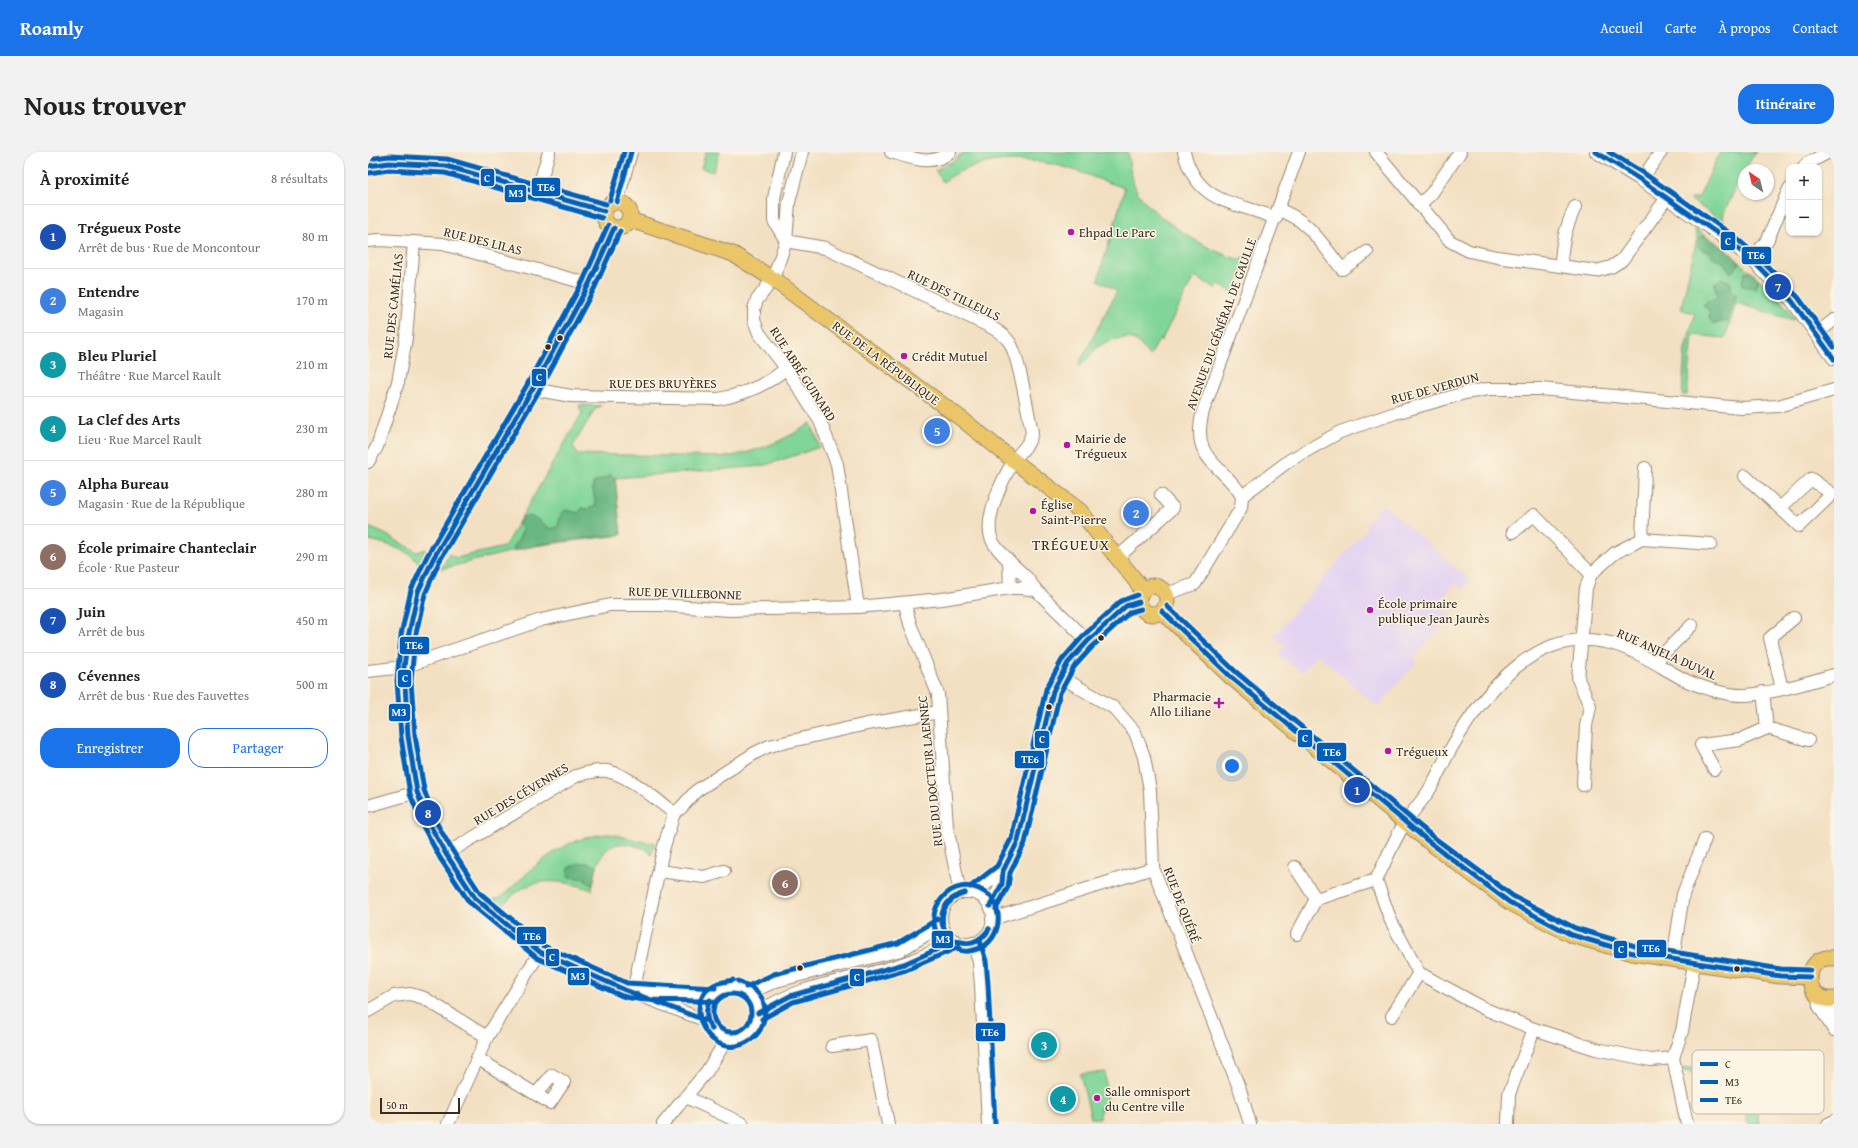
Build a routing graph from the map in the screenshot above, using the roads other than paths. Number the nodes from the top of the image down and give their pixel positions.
1 (549, 152) edge
2 (631, 152) edge
3 (784, 152) edge
4 (802, 152) edge
5 (891, 152) edge
6 (950, 152) edge
7 (1184, 152) edge
8 (1299, 152) edge
9 (1376, 152) edge
10 (1460, 152) edge
11 (1596, 152) edge
12 (1661, 152) edge
13 (1829, 152) edge
14 (1807, 164) edge
15 (368, 166) edge
16 (1641, 180) junction
17 (537, 194) junction
18 (1786, 196) edge
19 (1666, 199) junction
20 (617, 202) junction
21 (1419, 205) junction
22 (1575, 207) dead end
23 (604, 211) junction
24 (1277, 214) junction
25 (630, 220) junction
26 (614, 228) junction
27 (368, 240) edge
28 (786, 241) junction
29 (414, 242) junction
30 (1367, 252) dead end
31 (1752, 260) junction
32 (1561, 266) junction
33 (773, 279) junction
34 (589, 284) junction
35 (1834, 320) edge
36 (1816, 334) junction
37 (1834, 359) edge
38 (786, 368) junction
39 (533, 388) junction
40 (1834, 390) edge
41 (1014, 461) junction
42 (368, 462) edge
43 (1645, 468) dead end
44 (1745, 476) dead end
45 (1833, 494) edge
46 (1161, 495) dead end
47 (1242, 496) junction
48 (1780, 508) junction
49 (1514, 532) dead end
50 (1642, 539) junction
51 (1711, 544) dead end
52 (1117, 558) junction
53 (1010, 561) junction
54 (1591, 574) junction
55 (1010, 588) junction
56 (1036, 590) junction
57 (1166, 594) junction
58 (1141, 596) junction
59 (905, 604) junction
60 (858, 607) junction
61 (1162, 611) junction
62 (1794, 618) dead end
63 (1692, 625) dead end
64 (1580, 639) junction
65 (1088, 641) junction
66 (1655, 662) junction
67 (404, 667) junction
68 (368, 671) edge
69 (1834, 675) edge
70 (1061, 677) junction
71 (1782, 689) junction
72 (1763, 692) junction
73 (939, 712) junction
74 (1767, 728) junction
75 (1808, 740) dead end
76 (1714, 769) dead end
77 (1583, 785) dead end
78 (417, 792) junction
79 (368, 806) edge
80 (674, 813) junction
81 (1406, 821) junction
82 (1705, 839) dead end
83 (446, 854) junction
84 (1295, 867) dead end
85 (1153, 868) junction
86 (659, 871) junction
87 (724, 871) dead end
88 (1003, 871) junction
89 (1376, 880) junction
90 (960, 893) junction
91 (974, 893) junction
92 (1316, 899) junction
93 (990, 906) junction
94 (992, 919) junction
95 (942, 925) junction
96 (1297, 934) dead end
97 (956, 942) junction
98 (973, 943) junction
99 (540, 952) junction
100 (1834, 958) edge
101 (1673, 960) junction
102 (1694, 964) junction
103 (1419, 973) junction
104 (1810, 977) junction
105 (633, 992) junction
106 (749, 993) junction
107 (714, 995) junction
108 (1828, 998) edge
109 (368, 1010) edge
110 (758, 1013) junction
111 (1392, 1016) dead end
112 (707, 1021) junction
113 (1833, 1028) edge
114 (1534, 1030) junction
115 (487, 1037) junction
116 (727, 1039) junction
117 (832, 1046) dead end
118 (477, 1058) junction
119 (1673, 1058) junction
120 (536, 1094) dead end
121 (686, 1096) junction
122 (1834, 1121) edge
123 (448, 1124) edge
124 (663, 1124) edge
125 (744, 1124) edge
126 (888, 1124) edge
127 (988, 1124) edge
128 (1250, 1124) edge
129 (1508, 1124) edge
130 (1687, 1124) edge
131 (1828, 1124) edge

1 - 17 street
2 - 20 street
3 - 28 street
4 - 28 street
5 - 6 street
7 - 24 street
8 - 24 street, AVENUE DU GÉNÉRAL DE GAULLE
9 - 21 street
10 - 21 street
11 - 16 street
12 - 16 street
13 - 14 street
15 - 17 main road
16 - 19 street
17 - 23 main road
18 - 31 street
19 - 31 street
19 - 32 street
20 - 23 main road
20 - 25 main road
21 - 32 street
22 - 32 street
23 - 26 main road
24 - 30 street
24 - 47 street, AVENUE DU GÉNÉRAL DE GAULLE
25 - 26 main road
25 - 33 main road, RUE DE LA RÉPUBLIQUE
26 - 34 street
27 - 29 street, RUE DES LILAS
28 - 33 street
28 - 41 street, RUE DES TILLEULS
29 - 34 street, RUE DES LILAS
29 - 42 street, RUE DES CAMÉLIAS
31 - 36 street
33 - 38 street, RUE ABBÉ GUINARD
33 - 41 main road, RUE DE LA RÉPUBLIQUE
34 - 39 street
35 - 36 street
36 - 37 street
38 - 39 street, RUE DES BRUYÈRES
38 - 60 street, RUE ABBÉ GUINARD
39 - 67 street
40 - 47 street, RUE DE VERDUN
41 - 52 main road, RUE DE LA RÉPUBLIQUE
41 - 53 street, RUE DES TILLEULS
43 - 50 street
44 - 48 street
45 - 48 street
45 - 48 street
46 - 52 street
47 - 57 street
49 - 54 street
50 - 51 street
50 - 54 street
52 - 58 main road, RUE DE LA RÉPUBLIQUE
53 - 55 street
53 - 56 street, RUE DES TILLEULS
54 - 64 street
55 - 56 street, RUE DE VILLEBONNE
55 - 59 street, RUE DE VILLEBONNE
56 - 65 street, RUE DES TILLEULS
57 - 58 main road
57 - 61 main road
58 - 61 main road
58 - 65 street
59 - 60 street, RUE DE VILLEBONNE
59 - 73 street, RUE DU DOCTEUR LAENNEC
60 - 67 street, RUE DE VILLEBONNE
61 - 81 main road
62 - 71 street
63 - 66 street
64 - 66 street, RUE ANJELA DUVAL
64 - 77 street
64 - 81 street, RUE ANJELA DUVAL
65 - 70 street
66 - 72 street, RUE ANJELA DUVAL
67 - 68 street, RUE DE VILLEBONNE
67 - 78 street
69 - 71 street, RUE ANJELA DUVAL
70 - 85 street, RUE DE QUÉRÉ
70 - 88 street
71 - 72 street, RUE ANJELA DUVAL
72 - 74 street
73 - 80 street
73 - 90 street, RUE DU DOCTEUR LAENNEC
74 - 75 street
74 - 76 street
78 - 79 street
78 - 83 street
80 - 83 street, RUE DES CÉVENNES
80 - 86 street
81 - 89 street, RUE ANJELA DUVAL
81 - 101 main road
82 - 101 street
83 - 99 street
84 - 92 street
85 - 94 street
85 - 128 street, RUE DE QUÉRÉ
86 - 87 street
86 - 105 street
88 - 91 street
88 - 93 street
89 - 92 street
89 - 103 street
90 - 91 street
90 - 95 street
91 - 93 street
92 - 96 street
93 - 94 street
94 - 98 street
95 - 97 street
95 - 106 street
97 - 98 street
97 - 110 street
98 - 127 street
99 - 105 street
99 - 115 street
100 - 104 main road
101 - 102 main road
102 - 104 main road
102 - 119 street
103 - 111 street
103 - 114 street
104 - 108 main road
105 - 107 street
105 - 112 street
106 - 107 street
106 - 110 street
107 - 112 street
108 - 113 street
109 - 115 street
110 - 116 street
112 - 116 street
114 - 119 street
114 - 129 street
115 - 118 street
116 - 121 street
117 - 126 street
118 - 120 street
118 - 123 street
119 - 130 street
121 - 124 street
121 - 125 street
122 - 131 street

